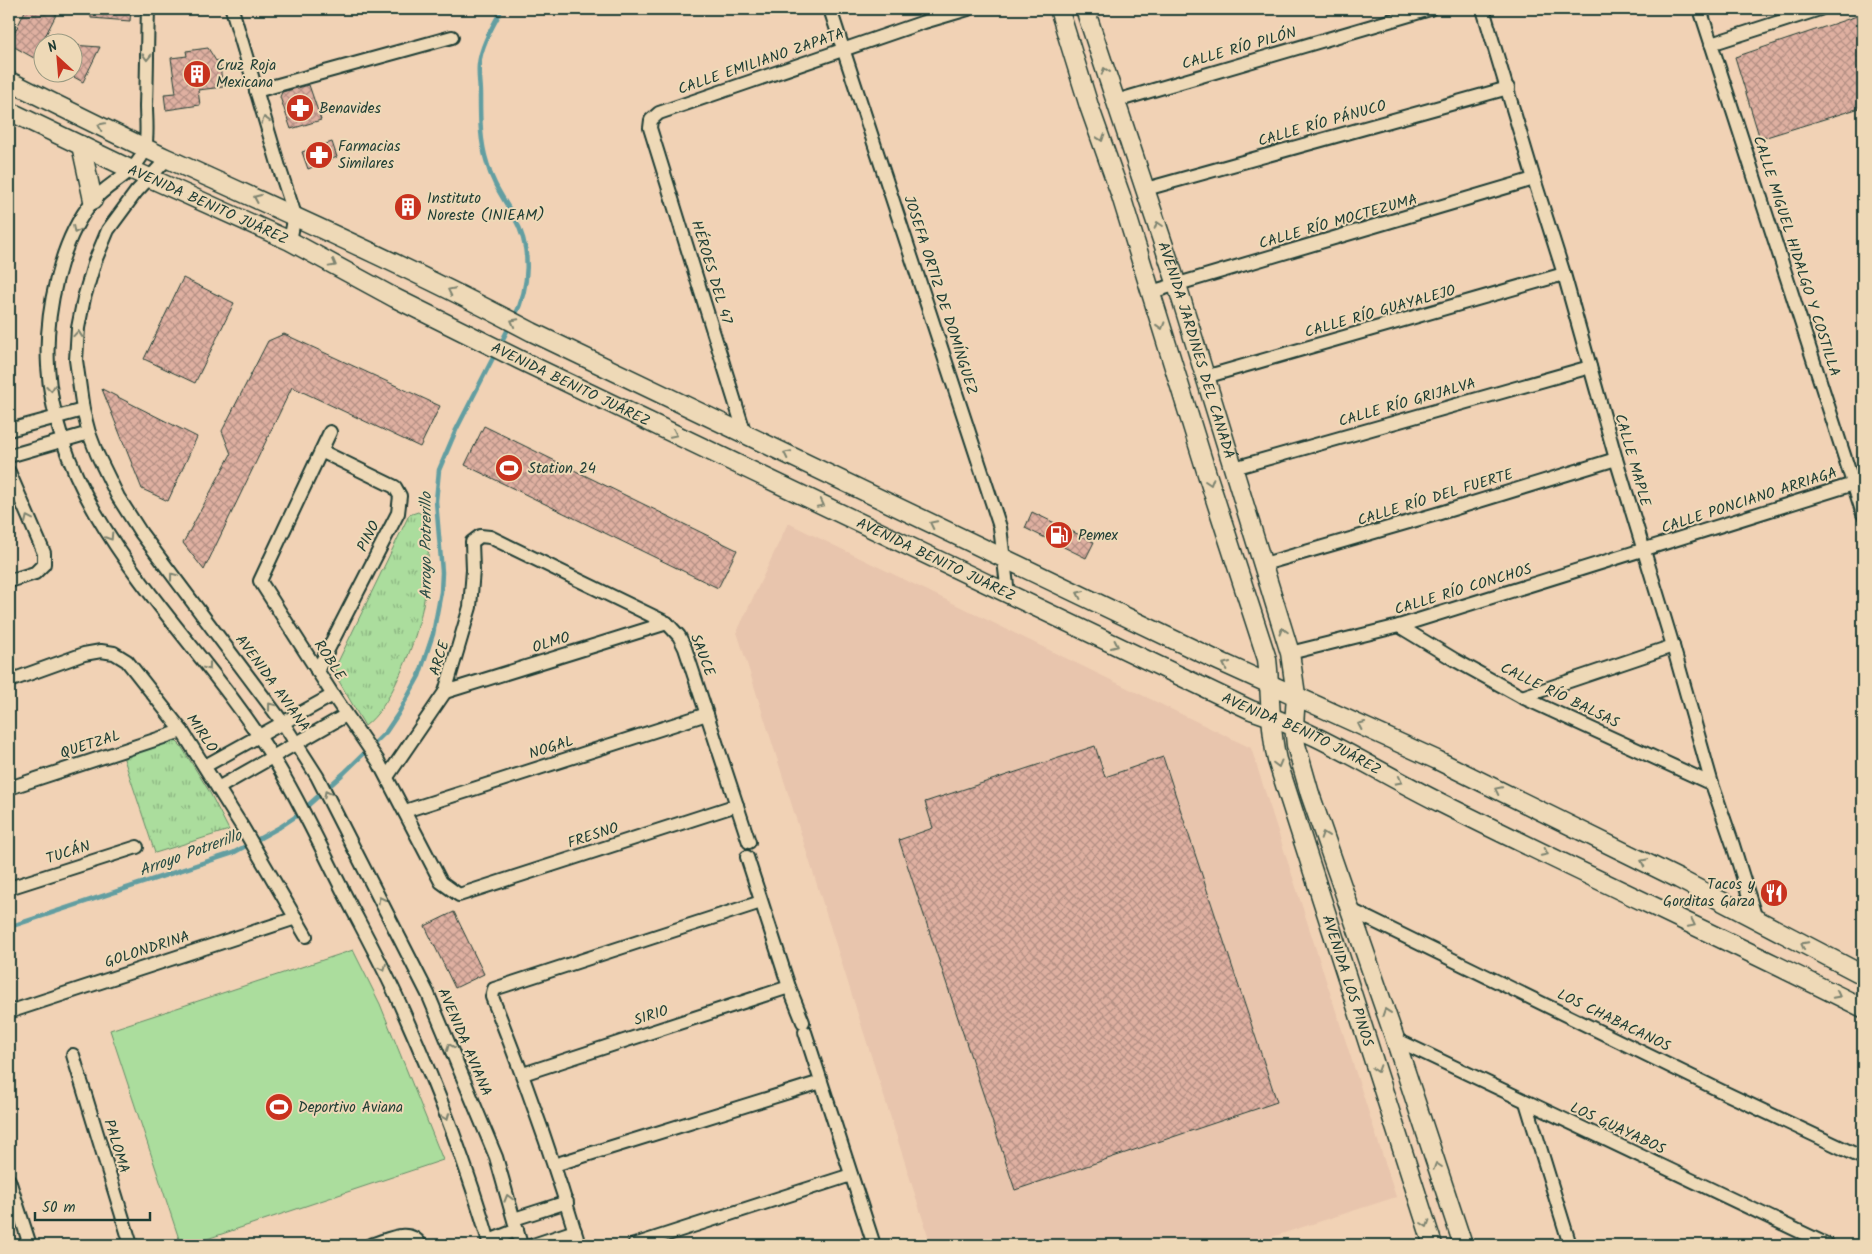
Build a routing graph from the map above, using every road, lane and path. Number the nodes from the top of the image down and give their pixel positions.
1 (148, 9) edge
2 (232, 9) edge
3 (830, 9) edge
4 (968, 9) edge
5 (1059, 9) edge
6 (1085, 9) edge
7 (1430, 9) edge
8 (1483, 9) edge
9 (1700, 9) edge
10 (1820, 9) edge
11 (452, 37) dead end
12 (1711, 44) junction
13 (845, 50) junction
14 (9, 81) edge
15 (1508, 88) junction
16 (256, 91) junction
17 (1116, 101) junction
18 (9, 110) edge
19 (651, 120) joint
20 (81, 145) junction
21 (145, 148) junction
22 (168, 158) junction
23 (132, 170) junction
24 (150, 178) junction
25 (1534, 179) junction
26 (1146, 189) junction
27 (93, 200) junction
28 (295, 215) junction
29 (290, 241) junction
30 (1564, 274) junction
31 (1177, 285) junction
32 (1151, 292) junction
33 (1590, 367) junction
34 (1205, 377) junction
35 (83, 410) junction
36 (56, 417) junction
37 (9, 430) edge
38 (330, 432) dead end
39 (89, 433) junction
40 (745, 434) junction
41 (62, 441) junction
42 (321, 451) junction
43 (9, 456) edge
44 (1616, 459) junction
45 (1234, 468) junction
46 (9, 477) edge
47 (1858, 482) edge
48 (1863, 514) edge
49 (480, 536) joint
50 (1644, 550) junction
51 (1003, 558) junction
52 (1264, 564) junction
53 (9, 581) edge
54 (1008, 594) junction
55 (667, 623) junction
56 (1399, 626) junction
57 (1673, 646) junction
58 (1290, 653) junction
59 (317, 671) junction
60 (9, 681) edge
61 (1270, 685) junction
62 (446, 692) junction
63 (333, 695) junction
64 (1296, 696) junction
65 (1522, 697) junction
66 (346, 714) junction
67 (707, 714) junction
68 (1270, 716) junction
69 (283, 723) junction
70 (1294, 726) junction
71 (182, 731) junction
72 (260, 736) junction
73 (297, 743) junction
74 (273, 757) junction
75 (205, 766) junction
76 (387, 777) junction
77 (1712, 784) junction
78 (9, 788) edge
79 (218, 788) junction
80 (737, 806) junction
81 (405, 811) junction
82 (749, 842) dead end
83 (137, 847) dead end
84 (747, 857) dead end
85 (9, 888) edge
86 (459, 895) joint
87 (761, 902) junction
88 (1351, 910) junction
89 (296, 918) junction
90 (1756, 919) junction
91 (306, 936) dead end
92 (1863, 975) edge
93 (789, 987) junction
94 (1863, 1008) edge
95 (9, 1012) edge
96 (1395, 1039) junction
97 (73, 1055) dead end
98 (523, 1074) junction
99 (821, 1082) junction
100 (1526, 1102) junction
101 (1863, 1158) edge
102 (554, 1165) junction
103 (851, 1174) junction
104 (9, 1180) edge
105 (567, 1202) junction
106 (515, 1224) junction
107 (575, 1232) junction
108 (489, 1243) edge
109 (30, 1245) edge
110 (131, 1245) edge
111 (370, 1245) edge
112 (421, 1245) edge
113 (521, 1245) edge
114 (532, 1245) edge
115 (580, 1245) edge
116 (634, 1245) edge
117 (874, 1245) edge
118 (1433, 1245) edge
119 (1463, 1245) edge
120 (1570, 1245) edge
121 (1828, 1245) edge

1 -> 21 street
2 - 16 street
3 - 13 street, JOSEFA ORTIZ DE DOMÍNGUEZ
4 - 13 street, CALLE EMILIANO ZAPATA
5 -> 32 street, AVENIDA JARDINES DEL CANADÁ
17 -> 6 street, AVENIDA JARDINES DEL CANADÁ
7 - 17 street, CALLE RÍO PILÓN
8 - 15 street, CALLE MAPLE
9 - 12 street, CALLE MIGUEL HIDALGO Y COSTILLA
10 - 12 street
11 - 16 street
12 - 47 street, CALLE MIGUEL HIDALGO Y COSTILLA
13 - 19 street, CALLE EMILIANO ZAPATA
13 - 51 street, JOSEFA ORTIZ DE DOMÍNGUEZ
21 -> 14 street, AVENIDA BENITO JUÁREZ
15 - 25 street, CALLE MAPLE
15 - 26 street, CALLE RÍO PÁNUCO
28 -> 16 street
17 - 26 street, AVENIDA JARDINES DEL CANADÁ
18 - 20 street, AVENIDA BENITO JUÁREZ
19 - 40 street, HÉROES DEL 47
20 - 23 street, AVENIDA BENITO JUÁREZ
20 - 27 street
21 - 22 street, AVENIDA BENITO JUÁREZ
21 - 23 street
22 - 24 street, AVENIDA AVIANA
28 -> 22 street, AVENIDA BENITO JUÁREZ
23 - 24 street, AVENIDA BENITO JUÁREZ
23 - 27 street
24 - 29 street, AVENIDA BENITO JUÁREZ
35 -> 24 street, AVENIDA AVIANA
25 - 30 street, CALLE MAPLE
25 - 31 street, CALLE RÍO MOCTEZUMA
31 -> 26 street, AVENIDA JARDINES DEL CANADÁ
27 -> 36 street
28 - 29 street
40 -> 28 street, AVENIDA BENITO JUÁREZ
29 -> 54 street, AVENIDA BENITO JUÁREZ
30 - 33 street, CALLE MAPLE
30 - 34 street, CALLE RÍO GUAYALEJO
31 - 32 street, CALLE RÍO MOCTEZUMA
31 - 34 street, AVENIDA JARDINES DEL CANADÁ
32 -> 61 street, AVENIDA JARDINES DEL CANADÁ
33 - 44 street, CALLE MAPLE
33 - 45 street, CALLE RÍO GRIJALVA
34 - 45 street, AVENIDA JARDINES DEL CANADÁ
35 - 36 street
35 - 39 street, AVENIDA AVIANA
36 - 37 street
36 - 41 street
38 - 42 street, ROBLE
39 - 41 street
69 -> 39 street, AVENIDA AVIANA
51 -> 40 street, AVENIDA BENITO JUÁREZ
41 - 43 street
41 -> 72 street
42 - 59 street, ROBLE
42 - 59 street, PINO
44 - 50 street, CALLE MAPLE
44 - 52 street, CALLE RÍO DEL FUERTE
45 - 52 street, AVENIDA JARDINES DEL CANADÁ
53 -> 46 street
47 - 48 street, CALLE MIGUEL HIDALGO Y COSTILLA
47 - 50 street, CALLE PONCIANO ARRIAGA
49 - 55 street, SAUCE
49 - 62 street, ARCE
50 - 56 street, CALLE RÍO CONCHOS
50 - 57 street, CALLE MAPLE
51 - 54 street, JOSEFA ORTIZ DE DOMÍNGUEZ
61 -> 51 street, AVENIDA BENITO JUÁREZ
58 -> 52 street, AVENIDA JARDINES DEL CANADÁ
54 -> 68 street, AVENIDA BENITO JUÁREZ
55 - 62 street, OLMO
55 - 67 street, SAUCE
56 - 58 street, CALLE RÍO CONCHOS
56 - 65 street, CALLE RÍO BALSAS
57 - 65 street
57 - 77 street, CALLE MAPLE
58 - 64 street, AVENIDA JARDINES DEL CANADÁ
59 - 63 street, ROBLE
60 - 71 street, MIRLO
61 - 64 street, AVENIDA BENITO JUÁREZ
61 - 68 street, AVENIDA JARDINES DEL CANADÁ
62 - 76 street, ARCE
63 - 66 street, ROBLE
63 - 69 street
64 - 70 street, AVENIDA JARDINES DEL CANADÁ
90 -> 64 street, AVENIDA BENITO JUÁREZ
65 - 77 street, CALLE RÍO BALSAS
66 - 73 street
66 - 76 street, ROBLE
67 - 80 street, SAUCE
67 - 81 street, NOGAL
68 - 70 street, AVENIDA BENITO JUÁREZ
68 -> 118 street, AVENIDA LOS PINOS
69 - 72 street
69 - 73 street, AVENIDA AVIANA
88 -> 70 street, AVENIDA LOS PINOS
70 -> 94 street, AVENIDA BENITO JUÁREZ
71 - 75 street, MIRLO
71 - 78 street, QUETZAL
72 - 74 street
72 - 75 street
73 - 74 street
106 -> 73 street, AVENIDA AVIANA
74 - 79 street
74 -> 108 street
75 - 79 street, MIRLO
76 - 81 street, ROBLE
77 - 90 street, CALLE MAPLE
79 - 89 street, MIRLO
80 - 82 street, SAUCE
80 - 86 street, FRESNO
81 - 86 street, ROBLE
83 - 85 street, TUCÁN
84 - 87 street
87 - 93 street
87 - 98 street
96 -> 88 street, AVENIDA LOS PINOS
88 - 101 street, LOS CHABACANOS
89 - 91 street, MIRLO
89 - 95 street, GOLONDRINA
92 -> 90 street, AVENIDA BENITO JUÁREZ
93 - 98 street, SIRIO
93 - 99 street
96 - 100 street, LOS GUAYABOS
119 -> 96 street, AVENIDA LOS PINOS
97 - 110 street, PALOMA
98 - 102 street
99 - 102 street
99 - 103 street
100 - 120 street
100 - 121 street, LOS GUAYABOS
102 - 105 street
103 - 116 street
103 - 117 street
104 - 109 street
105 - 106 street
105 - 107 street
106 - 108 street
106 - 113 street, AVENIDA AVIANA
107 - 114 street
107 - 115 street
111 - 112 street

